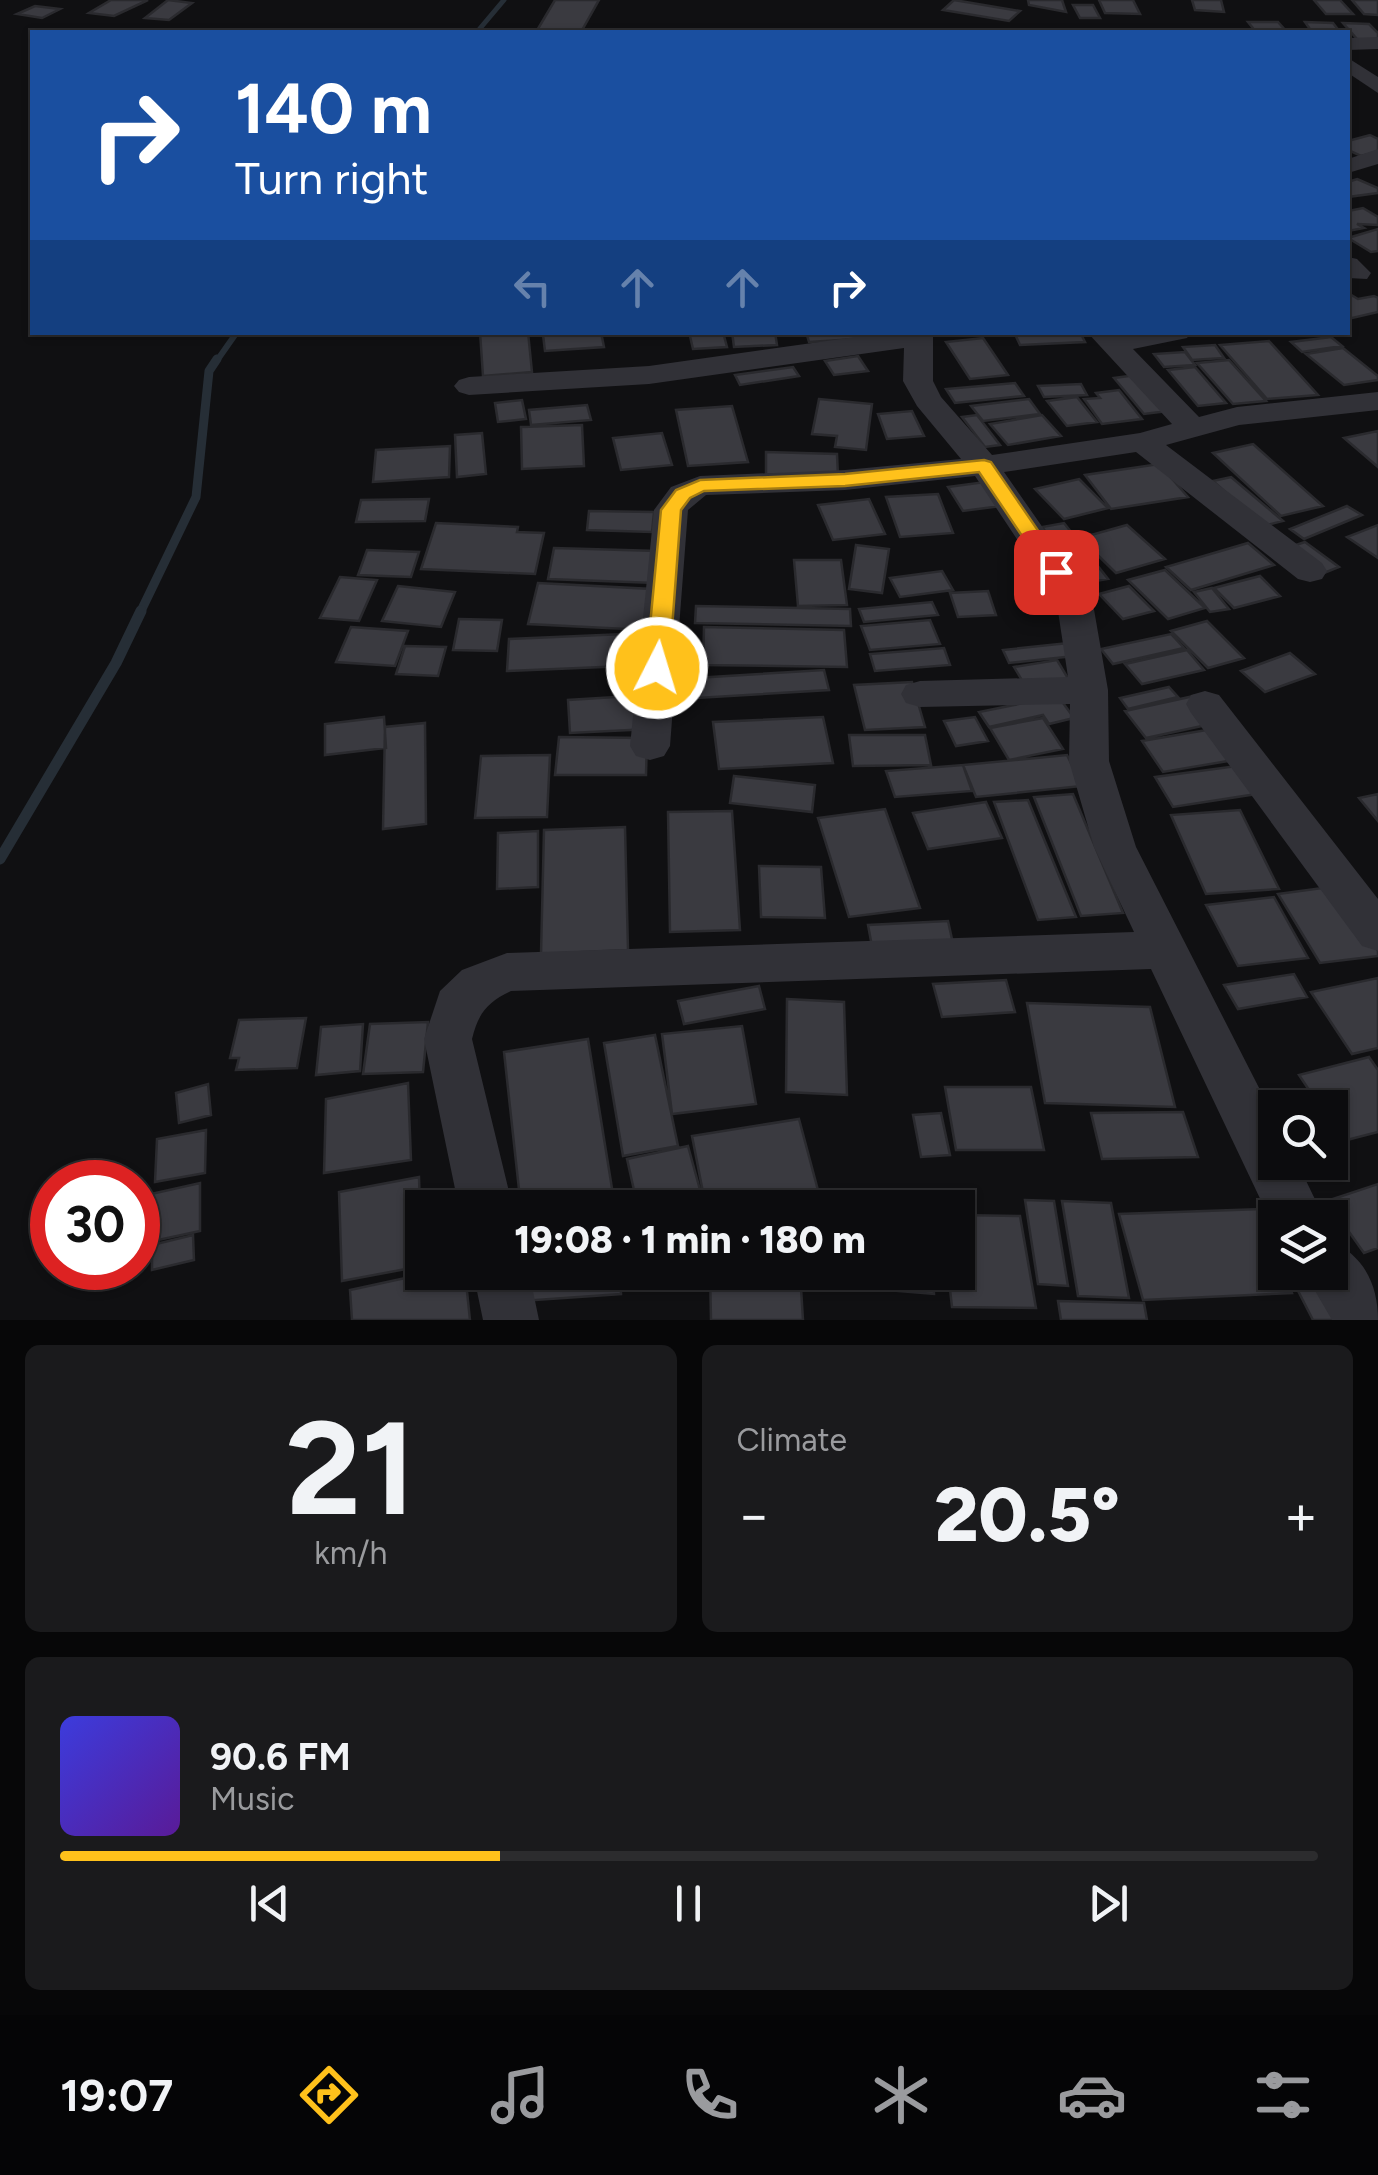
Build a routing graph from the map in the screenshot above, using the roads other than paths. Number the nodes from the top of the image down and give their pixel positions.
1 (1378, 44) edge
2 (1350, 59) edge
3 (1350, 62) edge
4 (1378, 86) edge
5 (1378, 156) edge
6 (1350, 165) edge
7 (912, 335) edge
8 (919, 335) edge
9 (1142, 335) edge
10 (1107, 338) edge
11 (470, 386) dead end
12 (1378, 400) edge
13 (1192, 427) junction
14 (1142, 442) junction
15 (984, 466) junction
16 (1310, 572) dead end
17 (1089, 690) junction
18 (920, 694) dead end
19 (1205, 704) dead end
20 (650, 746) dead end
21 (1378, 934) edge
22 (1163, 950) junction
23 (482, 1190) edge
24 (1288, 1200) edge
25 (504, 1290) edge
26 (1345, 1290) edge
27 (511, 1320) edge
28 (1365, 1320) edge

1 - 2 street
3 - 4 street
5 - 6 street
7 - 11 street
8 - 15 street
9 - 10 street
10 - 13 street
12 - 13 street
13 - 14 street
14 - 15 street
14 - 16 street
15 - 17 street
15 - 20 street
17 - 18 street
17 - 22 street
19 - 21 street
22 - 23 street
22 - 24 street
25 - 27 street
26 - 28 street

